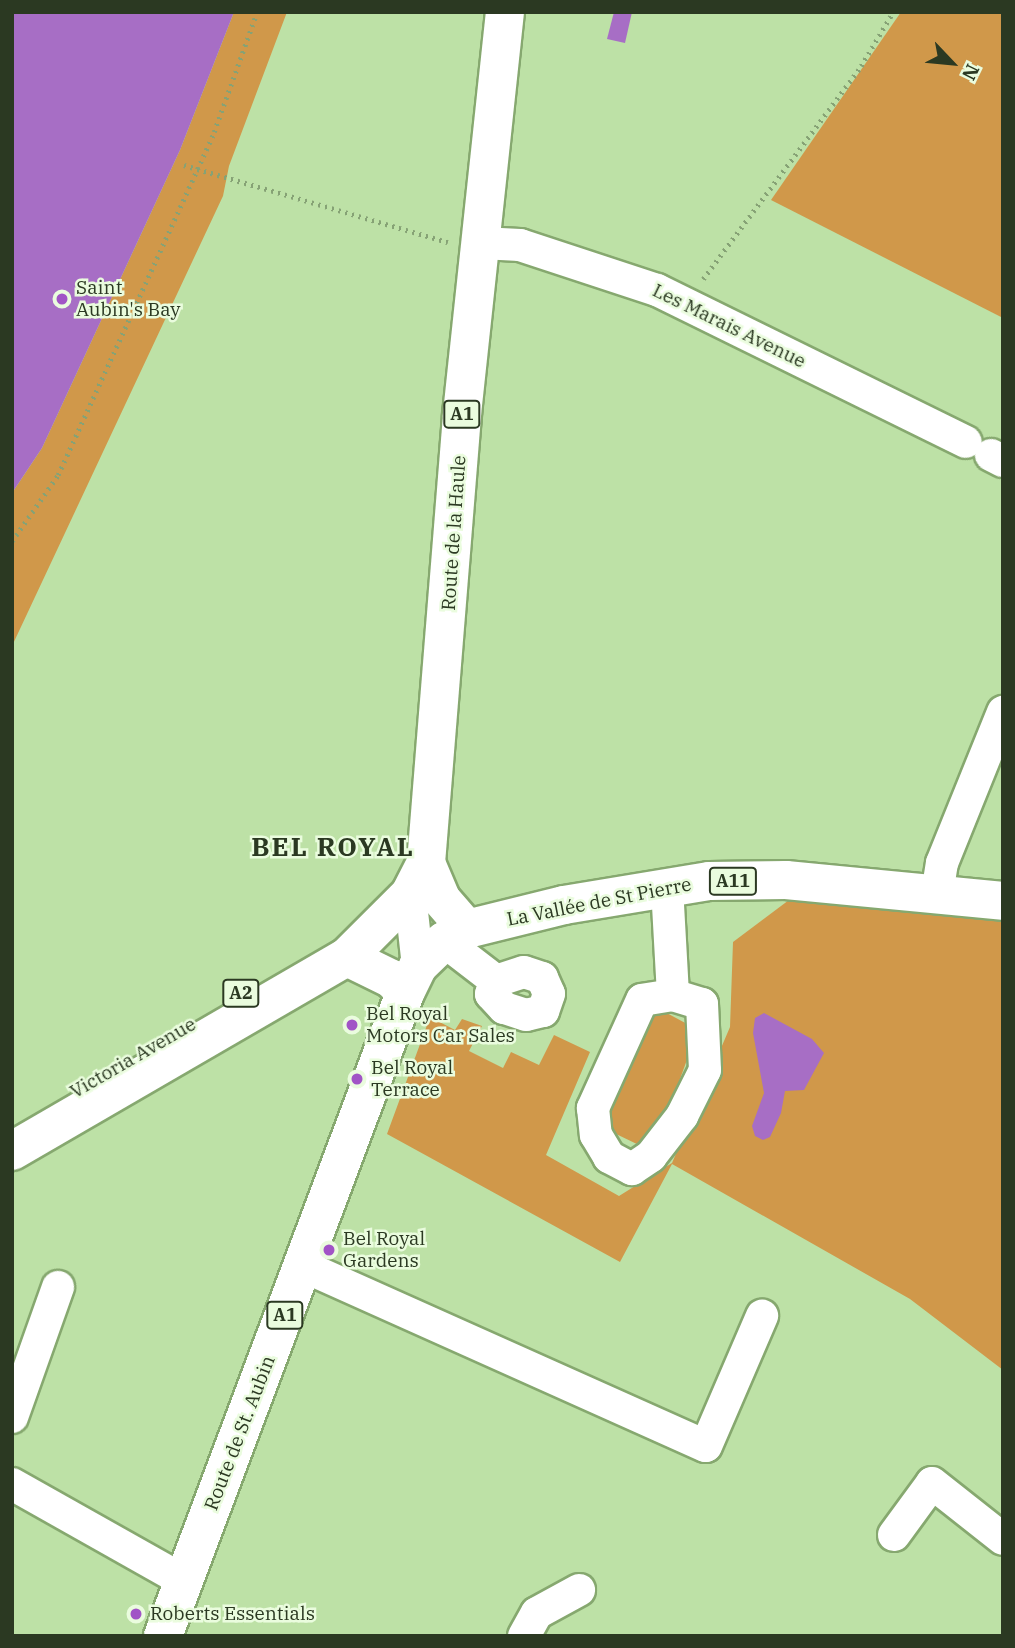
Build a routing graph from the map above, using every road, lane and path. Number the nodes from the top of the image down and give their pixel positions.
1 (257, 12) edge
2 (505, 12) edge
3 (893, 12) edge
4 (184, 165) dead end
5 (198, 169) junction
6 (481, 243) junction
7 (685, 303) junction
8 (987, 452) edge
9 (12, 541) edge
10 (1003, 712) edge
11 (432, 817) junction
12 (418, 879) junction
13 (667, 887) junction
14 (937, 894) junction
15 (1003, 901) edge
16 (347, 957) junction
17 (433, 957) junction
18 (496, 981) dead end
19 (673, 995) junction
20 (12, 1127) edge
21 (12, 1152) edge
22 (303, 1266) junction
23 (58, 1287) dead end
24 (762, 1316) dead end
25 (12, 1417) edge
26 (12, 1485) edge
27 (894, 1535) dead end
28 (1003, 1539) edge
29 (184, 1580) junction
30 (579, 1590) dead end
31 (163, 1636) edge
32 (524, 1636) edge

1 - 5 path
2 - 6 main road, Route de la Haule / A1
3 - 7 path
4 - 5 path
5 - 6 path
5 - 9 path
6 - 7 street, Les Marais Avenue
6 - 11 main road, Route de la Haule / A1
7 - 8 street, Les Marais Avenue
10 - 14 street
11 - 12 main road, Route de la Haule / A1
11 - 20 main road, Victoria Avenue / A2
12 - 16 main road, Victoria Avenue / A2
12 - 17 street, Route de la Haule / A1
12 - 17 main road
13 - 14 main road, La Vallée de St Pierre / A11
13 - 17 main road, La Vallée de St Pierre / A11
13 - 19 street
14 - 15 main road, La Vallée de St Pierre / A11
16 - 17 main road
16 - 21 main road, Victoria Avenue / A2
17 - 18 street
17 - 22 main road, Route de St. Aubin / A1
19 - 19 street
22 - 24 street
22 - 29 main road, Route de St. Aubin / A1
23 - 25 street
26 - 29 street
27 - 28 street
29 - 31 main road, Route de St. Aubin / A1
30 - 32 street

